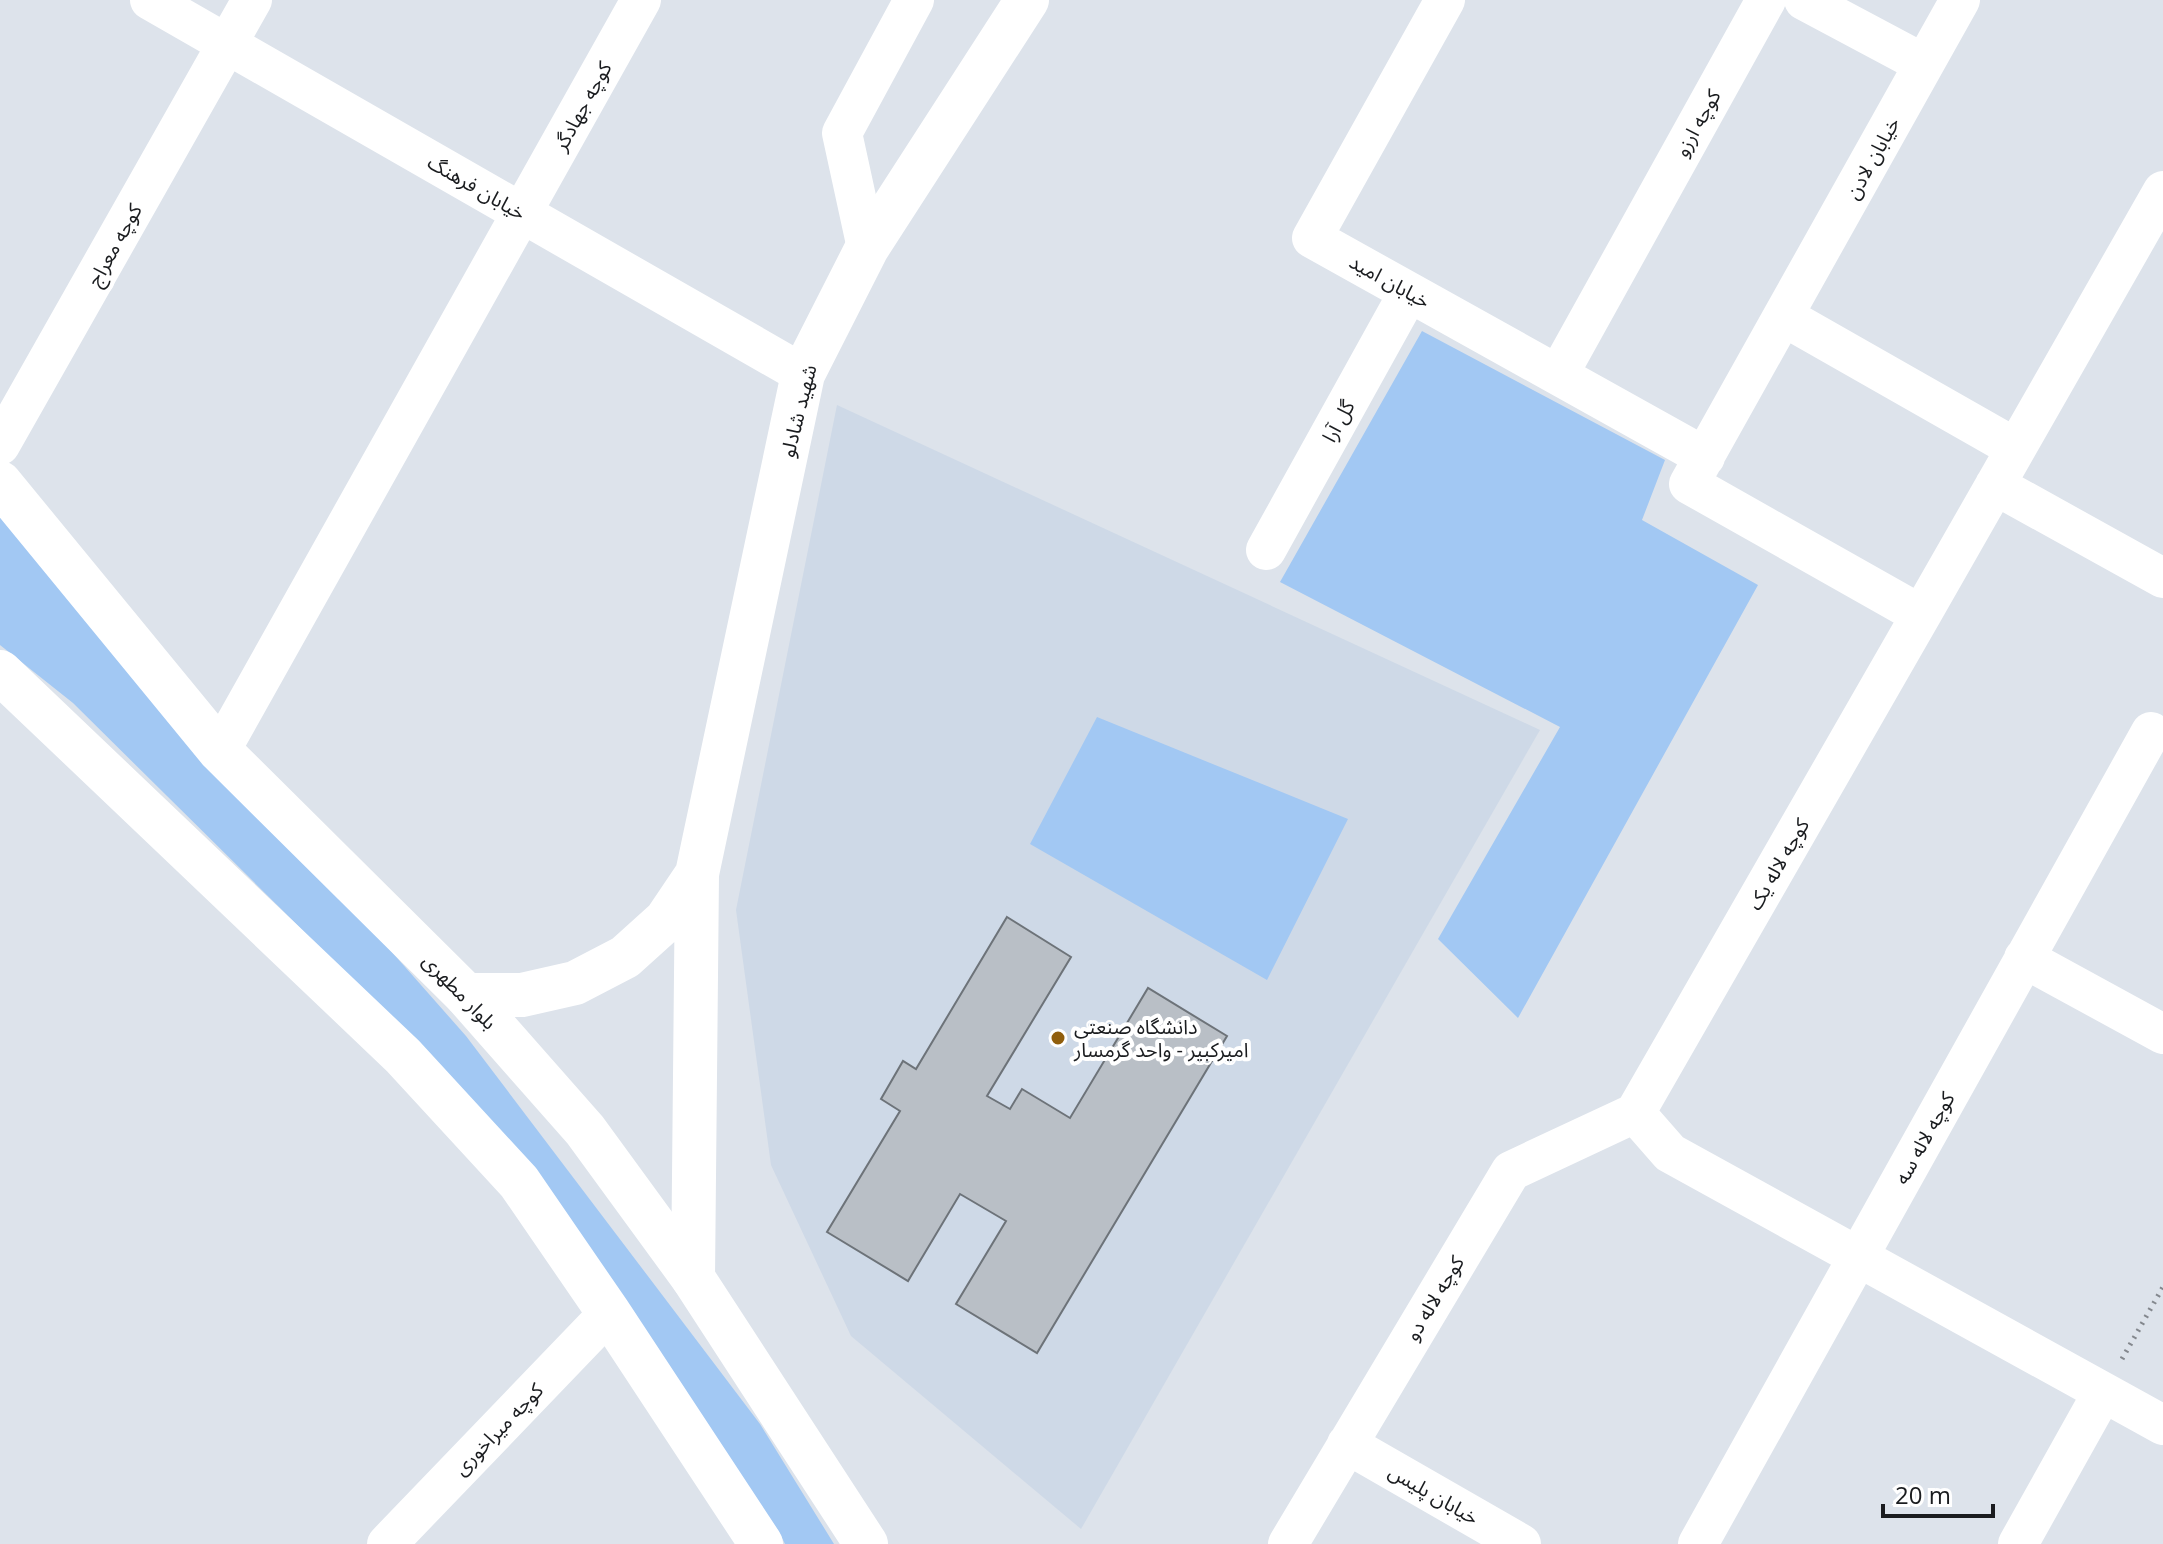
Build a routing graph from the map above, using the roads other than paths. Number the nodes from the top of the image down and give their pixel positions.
1 (150, 0) edge
2 (252, 0) edge
3 (641, 0) edge
4 (914, 0) edge
5 (1027, 0) edge
6 (1445, 0) edge
7 (1766, 0) edge
8 (1804, 0) edge
9 (1960, 0) edge
10 (227, 44) junction
11 (1924, 64) junction
12 (2163, 191) edge
13 (522, 213) junction
14 (867, 248) junction
15 (1409, 292) junction
16 (1783, 316) junction
17 (803, 374) junction
18 (1558, 375) junction
19 (0, 445) edge
20 (2015, 448) junction
21 (1705, 457) junction
22 (0, 483) edge
23 (1995, 485) junction
24 (1266, 550) dead end
25 (2163, 578) edge
26 (1921, 615) junction
27 (0, 672) edge
28 (2151, 732) dead end
29 (220, 751) junction
30 (697, 874) junction
31 (2024, 958) junction
32 (466, 995) junction
33 (2163, 1034) edge
34 (1635, 1113) junction
35 (1858, 1257) junction
36 (693, 1278) junction
37 (609, 1313) junction
38 (2103, 1392) junction
39 (2163, 1425) edge
40 (1347, 1444) junction
41 (1511, 1542) edge
42 (387, 1544) edge
43 (761, 1544) edge
44 (866, 1544) edge
45 (1288, 1544) edge
46 (1698, 1544) edge
47 (2018, 1544) edge

1 - 10 street, خیابان فرهنگ
2 - 10 street, کوچه معراج
3 - 13 street, کوچه جهادگر
4 - 14 street
5 - 14 main road, شهید شادلو
6 - 15 street, خیابان امید
7 - 18 street, کوچه ارزو
8 - 11 street
9 - 11 street, خیابان لادن
10 - 13 street, خیابان فرهنگ
10 - 19 street, کوچه معراج
11 - 16 street, خیابان لادن
12 - 20 street, کوچه لاله یک
13 - 17 street, خیابان فرهنگ
13 - 29 street, کوچه جهادگر
14 - 17 main road, شهید شادلو
15 - 18 street, خیابان امید
15 - 24 street, گل آرا
16 - 20 street
16 - 21 street, خیابان لادن
17 - 30 main road, شهید شادلو
18 - 21 street, خیابان امید
20 - 23 street, کوچه لاله یک
21 - 26 street, خیابان لادن
22 - 29 main road, بلوار مطهری
23 - 25 street
23 - 26 street, کوچه لاله یک
26 - 34 street, کوچه لاله یک
27 - 37 main road
28 - 31 street, کوچه لاله سه
29 - 32 main road, بلوار مطهری
30 - 32 main road
30 - 36 main road
31 - 33 street
31 - 35 street, کوچه لاله سه
32 - 36 main road, بلوار مطهری
34 - 35 street
34 - 40 street, کوچه لاله دو
35 - 38 street
35 - 46 street, کوچه لاله سه
36 - 44 main road, بلوار مطهری
37 - 42 street, کوچه میراخوری
37 - 43 main road
38 - 39 street
38 - 47 street
40 - 41 street, خیابان پلیس
40 - 45 street, کوچه لاله دو

